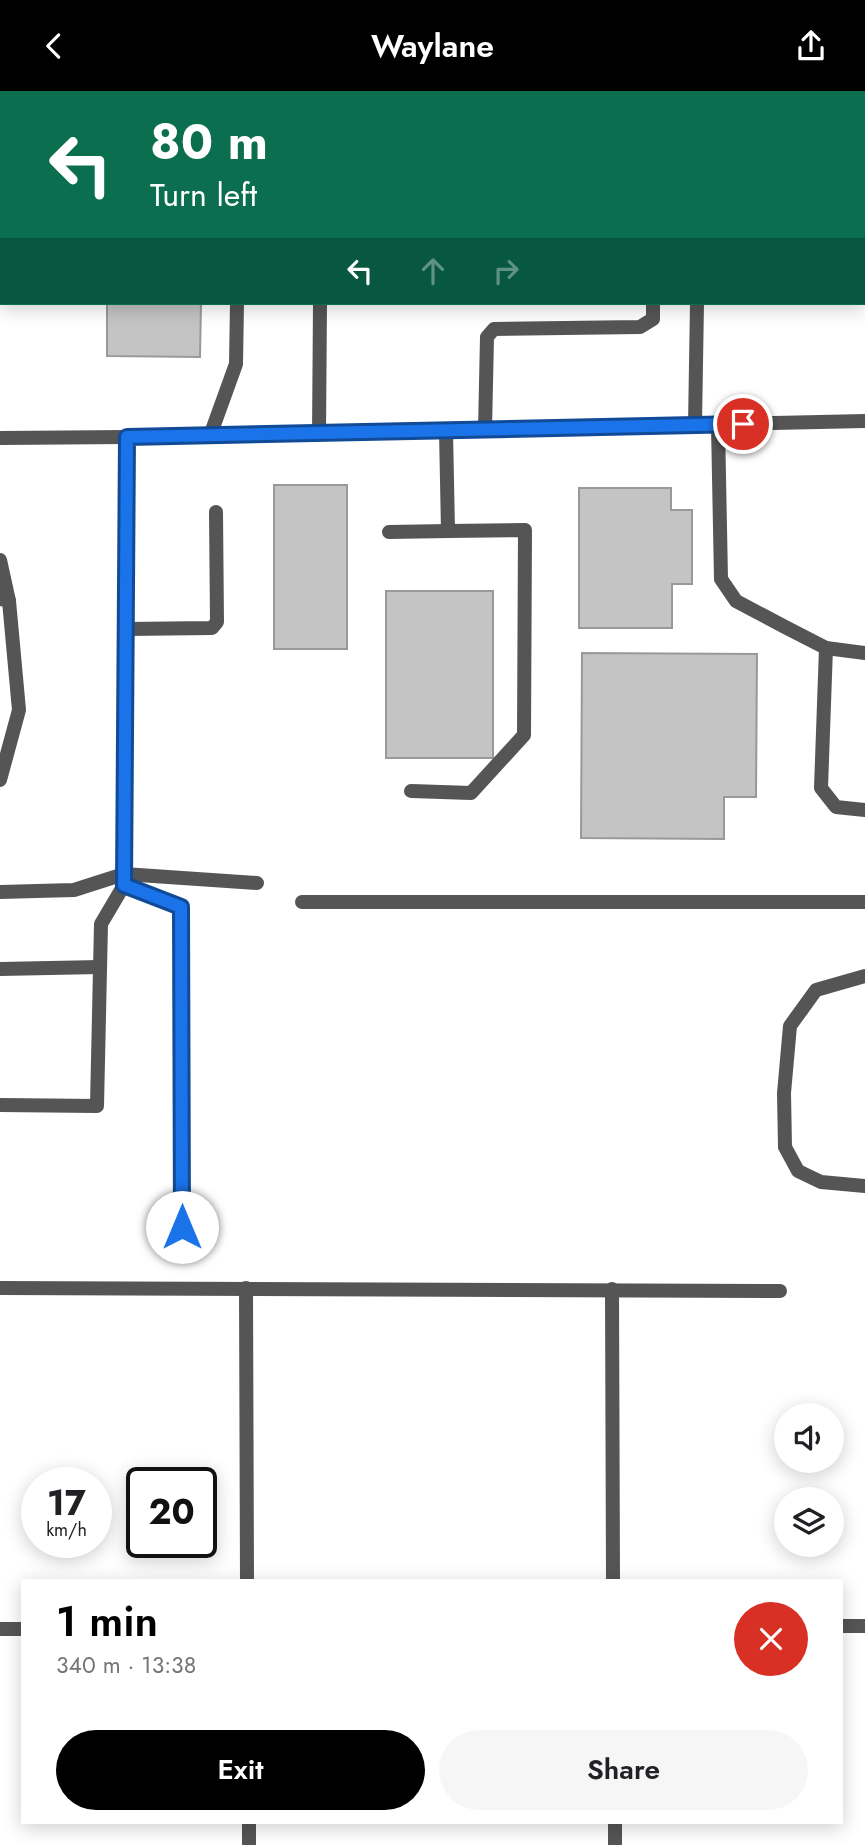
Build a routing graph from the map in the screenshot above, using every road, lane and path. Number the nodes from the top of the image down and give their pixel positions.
1 (237, 305) edge
2 (320, 305) edge
3 (653, 305) edge
4 (697, 305) edge
5 (865, 421) edge
6 (695, 425) junction
7 (718, 425) junction
8 (485, 430) junction
9 (446, 431) junction
10 (318, 434) junction
11 (210, 436) junction
12 (127, 437) junction
13 (0, 438) edge
14 (216, 512) dead end
15 (448, 531) junction
16 (389, 532) dead end
17 (0, 560) edge
18 (5, 600) edge
19 (126, 629) junction
20 (826, 648) junction
21 (865, 653) edge
22 (0, 780) edge
23 (411, 791) dead end
24 (865, 810) edge
25 (124, 879) junction
26 (257, 883) dead end
27 (0, 892) edge
28 (302, 902) dead end
29 (865, 902) edge
30 (100, 967) junction
31 (0, 969) edge
32 (865, 976) edge
33 (0, 1105) edge
34 (865, 1186) edge
35 (182, 1227) dead end
36 (0, 1288) edge
37 (246, 1288) junction
38 (611, 1289) junction
39 (780, 1291) dead end
40 (247, 1579) edge
41 (613, 1579) edge
42 (843, 1626) edge
43 (865, 1626) edge
44 (0, 1629) edge
45 (21, 1629) edge
46 (249, 1824) edge
47 (615, 1824) edge
48 (249, 1845) edge
49 (615, 1845) edge

1 - 11 street
2 - 10 street
3 - 8 street
4 - 6 street
5 - 7 street
6 - 7 street
6 - 8 street
7 - 20 street
8 - 9 street
9 - 10 street
9 - 15 street
10 - 11 street
11 - 12 street
12 - 13 street
12 - 19 street
14 - 19 street
15 - 16 street
15 - 23 street
17 - 18 street
18 - 22 street
19 - 25 street
20 - 21 street
20 - 24 street
25 - 26 street
25 - 27 street
25 - 30 street
25 - 35 street
28 - 29 street
30 - 31 street
30 - 33 street
32 - 34 street
36 - 37 street
37 - 38 street
37 - 40 street
38 - 39 street
38 - 41 street
42 - 43 street
44 - 45 street
46 - 48 street
47 - 49 street

